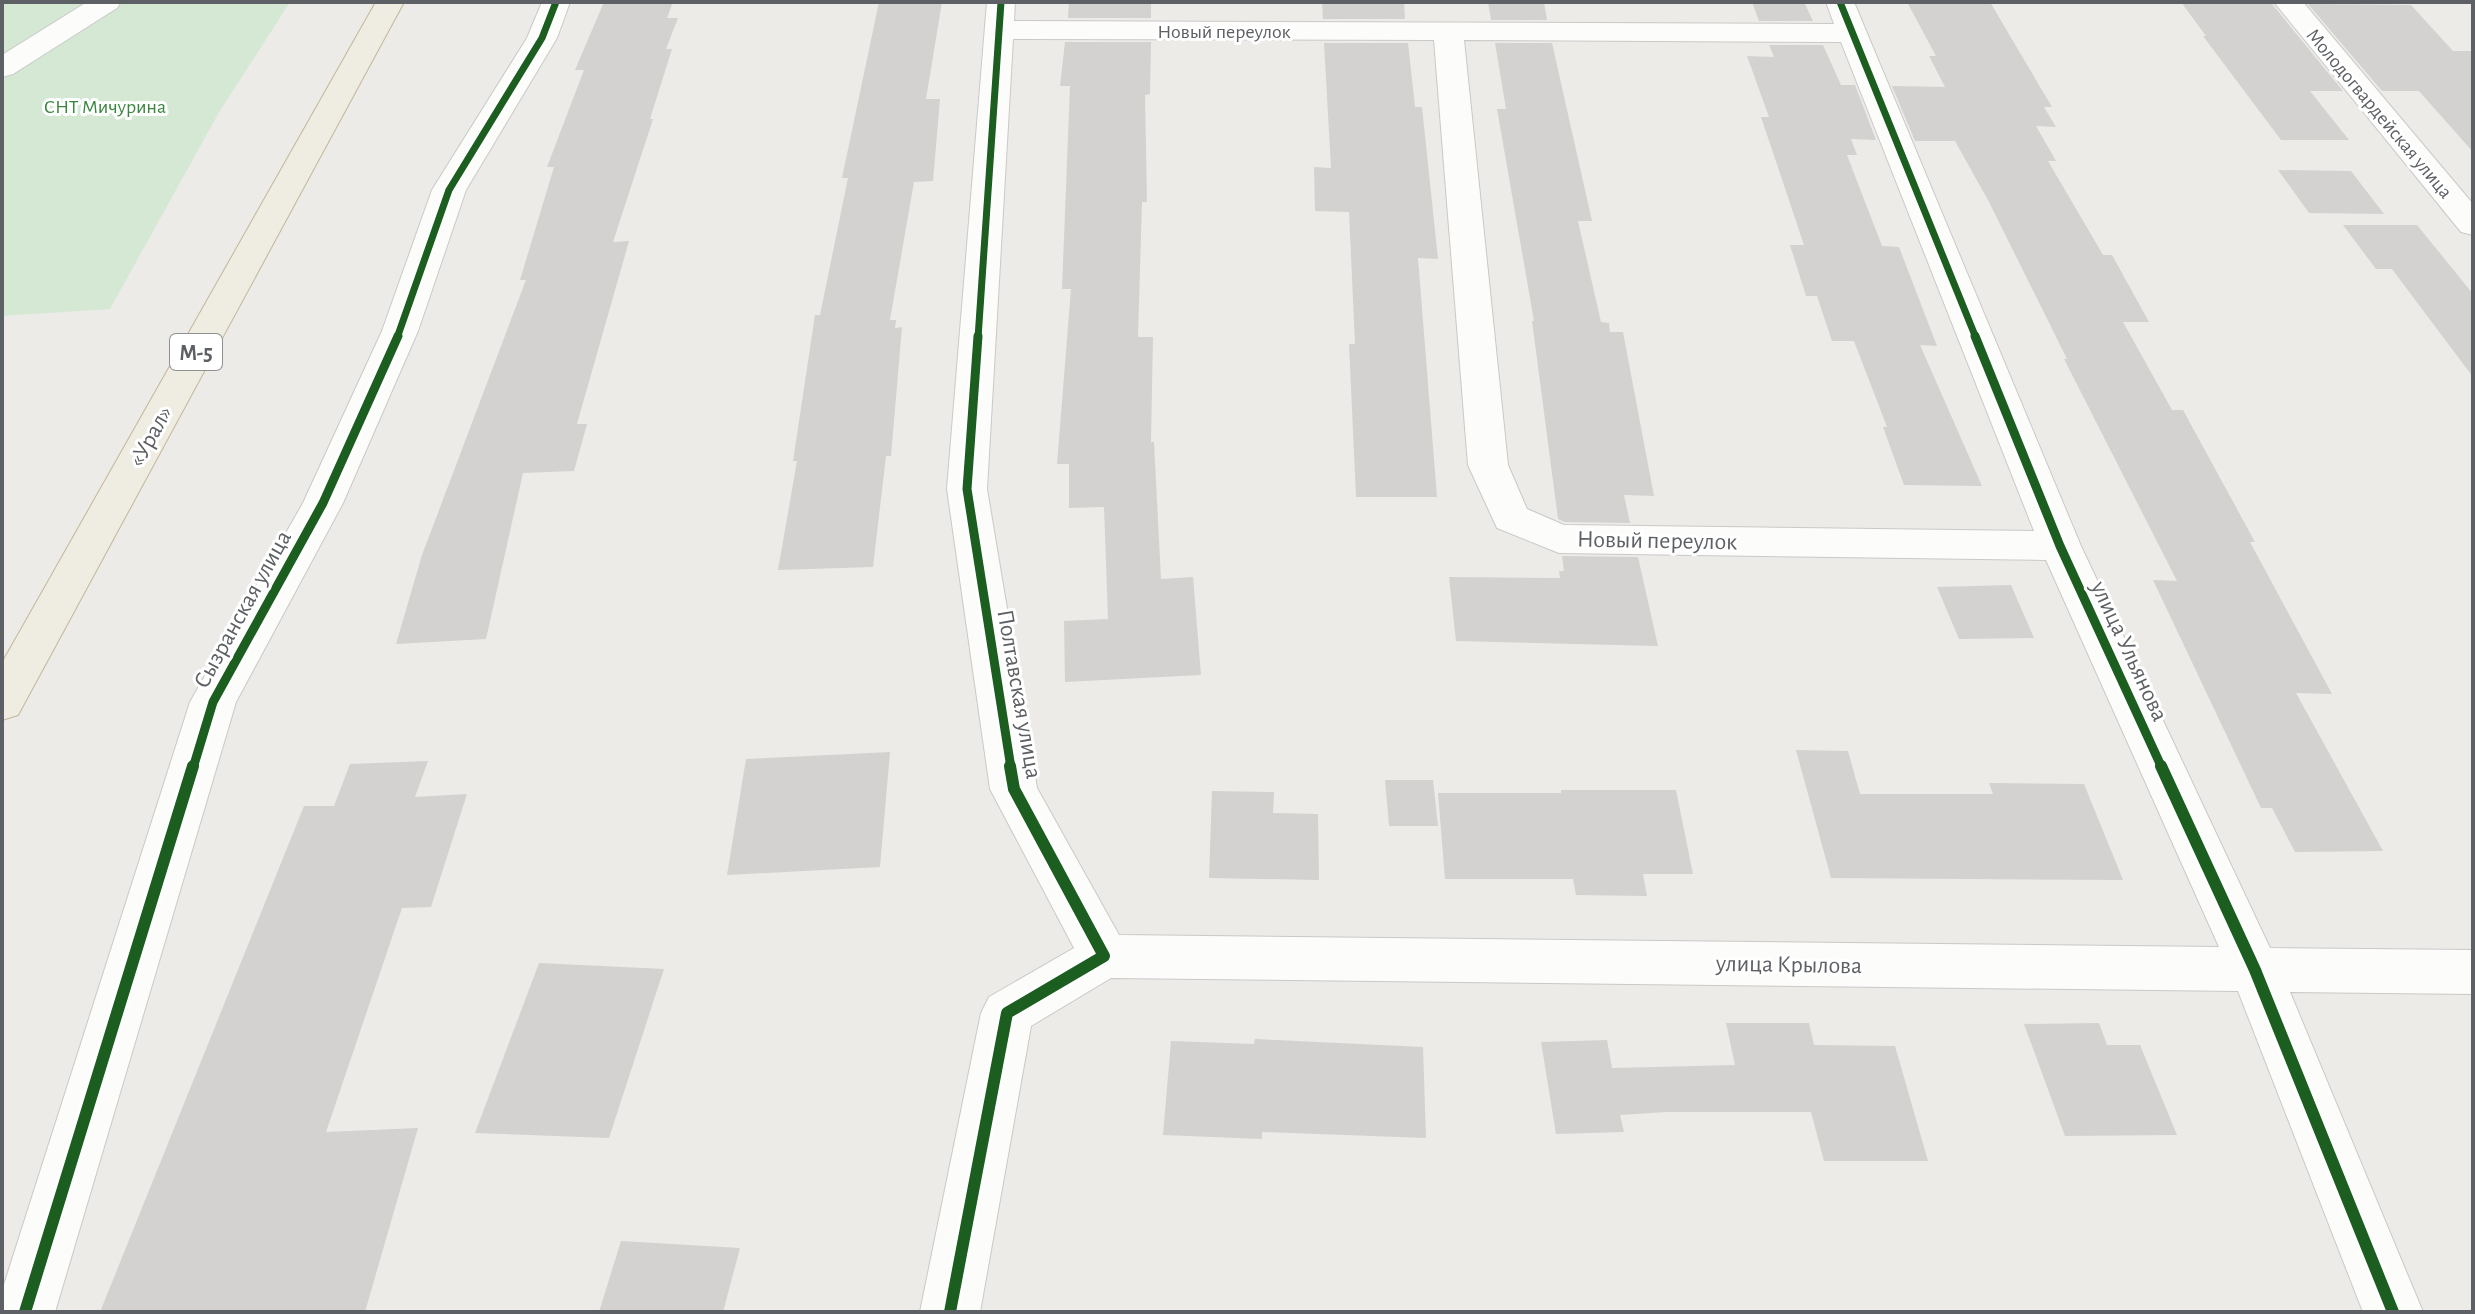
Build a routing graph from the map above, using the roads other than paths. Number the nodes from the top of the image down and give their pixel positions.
1 (107, 2) edge
2 (390, 2) edge
3 (556, 2) edge
4 (2288, 2) edge
5 (1001, 16) edge
6 (1847, 18) edge
7 (1448, 32) junction
8 (2, 68) edge
9 (2473, 225) edge
10 (2060, 546) junction
11 (2, 703) edge
12 (1104, 956) junction
13 (2255, 970) junction
14 (2473, 972) edge
15 (25, 1312) edge
16 (950, 1312) edge
17 (2393, 1312) edge

1 - 8 street
2 - 11 highway, «Урал» / М-5
3 - 15 street, Сызранская улица
4 - 9 street, Молодогвардейская улица
5 - 7 street, Новый переулок
5 - 12 street, Полтавская улица
6 - 7 street, Новый переулок
6 - 10 street, улица Ульянова
7 - 10 street, Новый переулок
10 - 13 street, улица Ульянова
12 - 13 street, улица Крылова
12 - 16 street
13 - 14 street, улица Крылова
13 - 17 street, улица Ульянова

